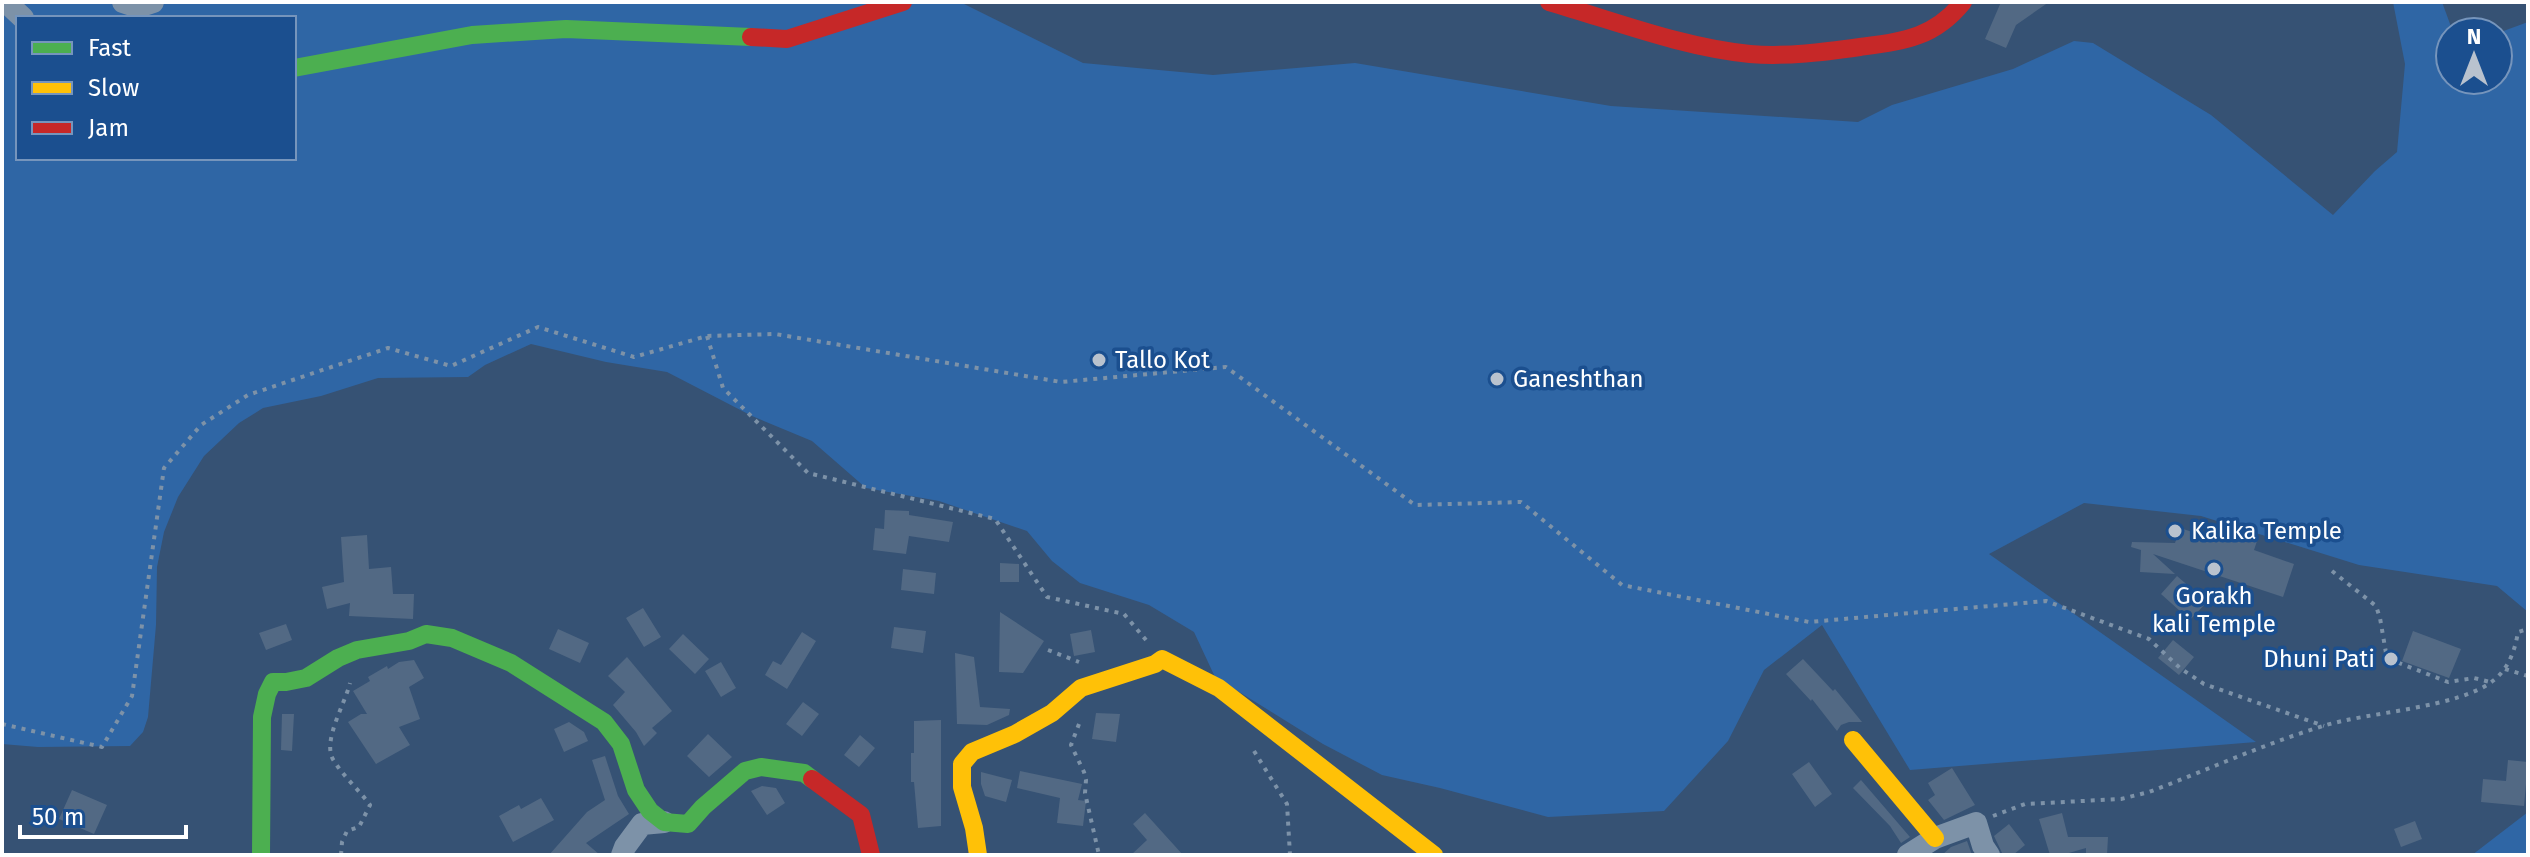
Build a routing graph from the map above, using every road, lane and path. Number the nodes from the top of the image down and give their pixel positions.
1 (6, 2) edge
2 (123, 2) edge
3 (153, 2) edge
4 (903, 2) edge
5 (1549, 2) edge
6 (1963, 2) edge
7 (21, 16) edge
8 (296, 68) edge
9 (707, 336) junction
10 (2332, 571) dead end
11 (2528, 629) edge
12 (1048, 650) dead end
13 (348, 653) junction
14 (1162, 659) junction
15 (2505, 669) junction
16 (2528, 676) edge
17 (1097, 682) junction
18 (2493, 682) junction
19 (1080, 721) dead end
20 (2, 724) edge
21 (2324, 726) junction
22 (1853, 740) dead end
23 (1251, 745) dead end
24 (664, 822) junction
25 (1976, 823) junction
26 (1935, 838) junction
27 (261, 855) edge
28 (341, 855) edge
29 (622, 855) edge
30 (871, 855) edge
31 (978, 855) edge
32 (1099, 855) edge
33 (1290, 855) edge
34 (1434, 855) edge
35 (1908, 855) edge
36 (1989, 855) edge

1 - 7 street
2 - 3 street
4 - 8 street
5 - 6 street
9 - 14 path
9 - 20 path
9 - 21 path
10 - 18 path
11 - 15 path
12 - 17 path
13 - 24 street
13 - 27 street
13 - 28 path
14 - 17 street
14 - 34 street
15 - 16 path
15 - 18 path
17 - 31 street
18 - 21 path
19 - 32 path
21 - 25 path
22 - 26 street
23 - 33 path
24 - 29 street
24 - 30 street
25 - 26 street
25 - 36 street
26 - 35 street

